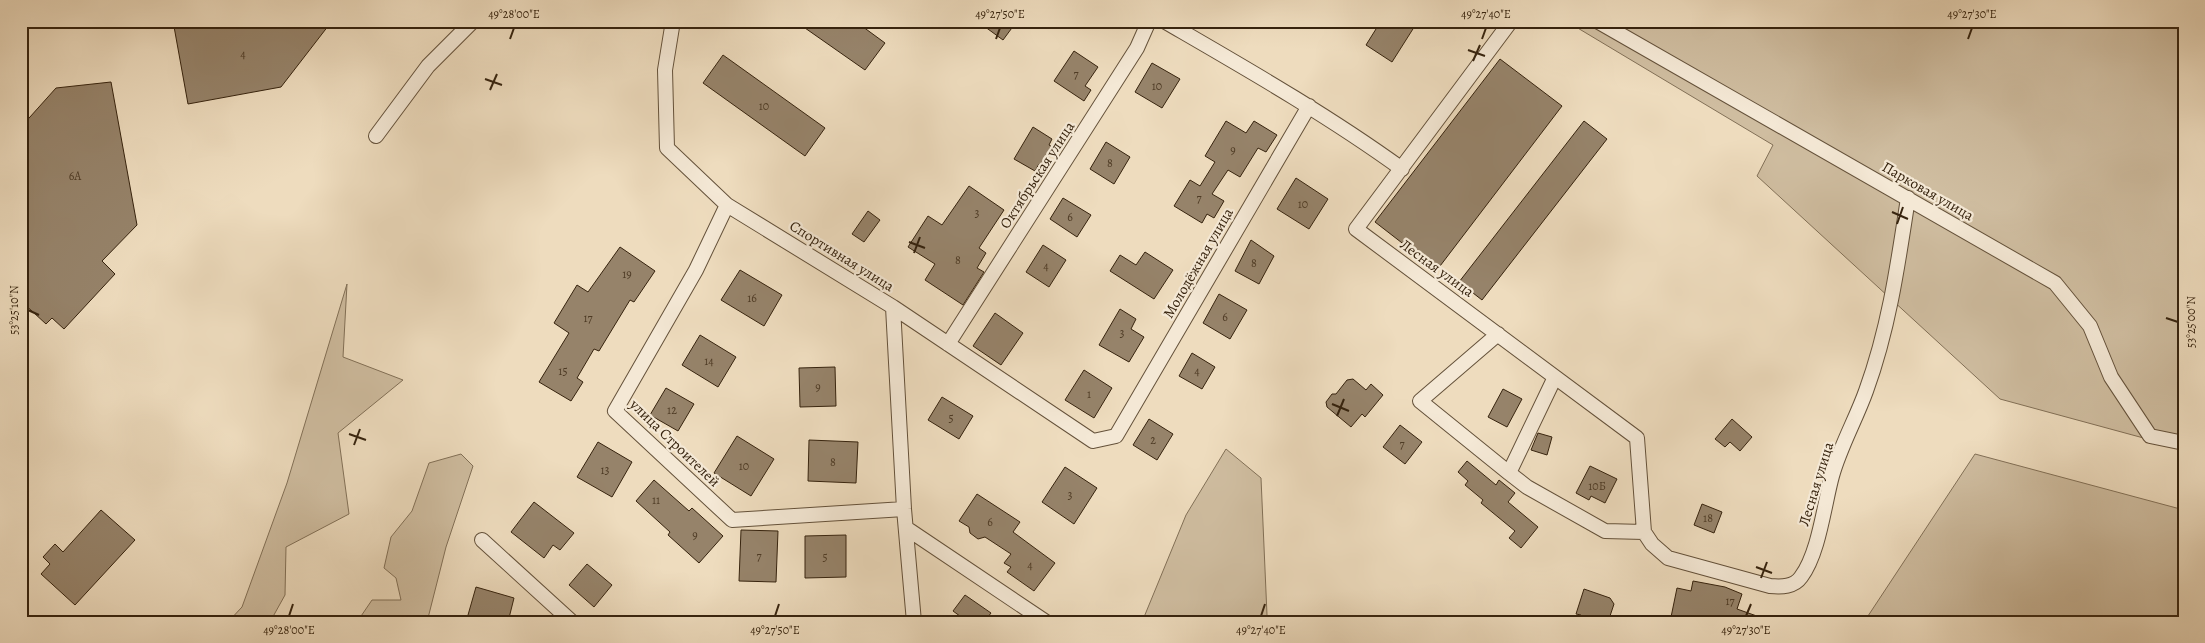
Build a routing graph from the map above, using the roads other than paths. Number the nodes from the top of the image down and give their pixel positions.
1 (473, 21) edge
2 (673, 21) edge
3 (1149, 21) edge
4 (1164, 21) edge
5 (1511, 21) edge
6 (1597, 21) edge
7 (1309, 106) junction
8 (376, 136) dead end
9 (1402, 169) junction
10 (1908, 198) junction
11 (727, 205) junction
12 (893, 307) junction
13 (1498, 334) junction
14 (948, 344) junction
15 (1555, 377) junction
16 (1116, 436) joint
17 (2184, 443) edge
18 (1509, 473) junction
19 (904, 509) junction
20 (906, 528) junction
21 (1644, 532) junction
22 (482, 540) dead end
23 (572, 622) edge
24 (914, 622) edge
25 (1046, 622) edge

1 - 8 street
2 - 11 street, Спортивная улица
3 - 14 street, Октябрьская улица
4 - 7 street
5 - 9 street
6 - 10 street, Парковая улица
7 - 9 street
7 - 16 street, Молодёжная улица
9 - 13 street, Лесная улица
10 - 17 street, Парковая улица
10 - 21 street, Лесная улица
11 - 12 street, Спортивная улица
11 - 19 street, улица Строителей
12 - 14 street, Спортивная улица
12 - 19 street
13 - 15 street, Лесная улица
13 - 18 street
14 - 16 street, Спортивная улица
15 - 18 street
15 - 21 street, Лесная улица
18 - 21 street
19 - 20 street
20 - 24 street
20 - 25 street
22 - 23 street

